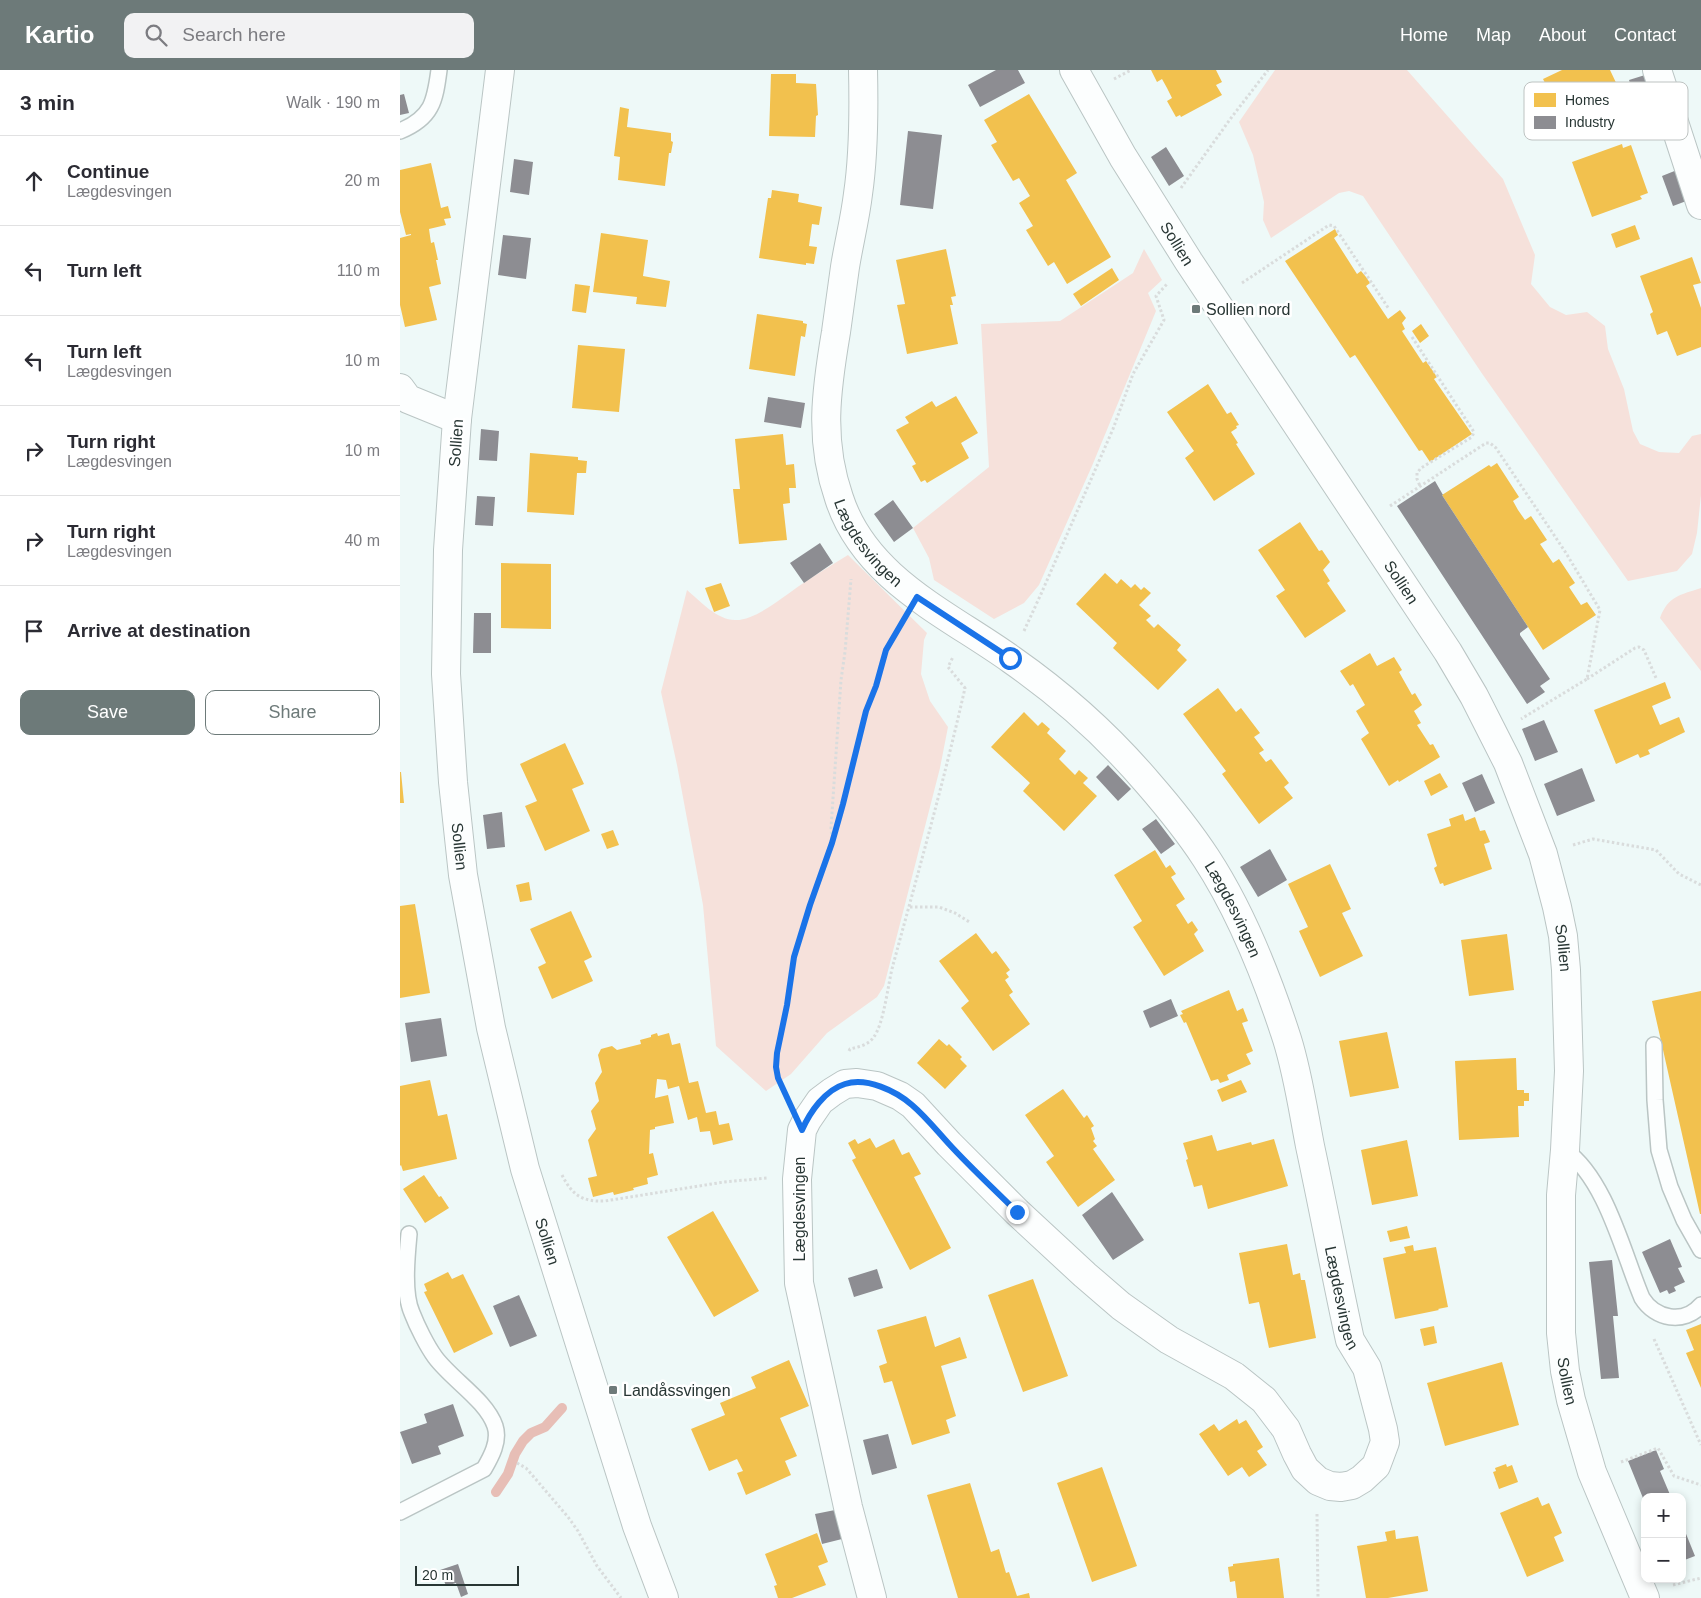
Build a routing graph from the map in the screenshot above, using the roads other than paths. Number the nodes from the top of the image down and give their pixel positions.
1 (440, 70) edge
2 (500, 70) edge
3 (863, 70) edge
4 (1074, 70) edge
5 (1657, 70) edge
6 (1661, 82) edge
7 (400, 130) edge
8 (1680, 140) edge
9 (1701, 205) edge
10 (400, 388) edge
11 (457, 419) junction
12 (1654, 1045) dead end
13 (1565, 1150) junction
14 (409, 1234) dead end
15 (1701, 1250) edge
16 (1701, 1305) edge
17 (400, 1512) edge
18 (664, 1598) edge
19 (872, 1598) edge
20 (1645, 1598) edge

1 - 7 lane
2 - 11 street, Sollien
3 - 19 street, Lægdesvingen
4 - 13 street, Sollien
5 - 6 street
8 - 9 street
10 - 11 street
11 - 18 street, Sollien
12 - 15 lane
13 - 16 lane
13 - 20 street, Sollien
14 - 17 lane

